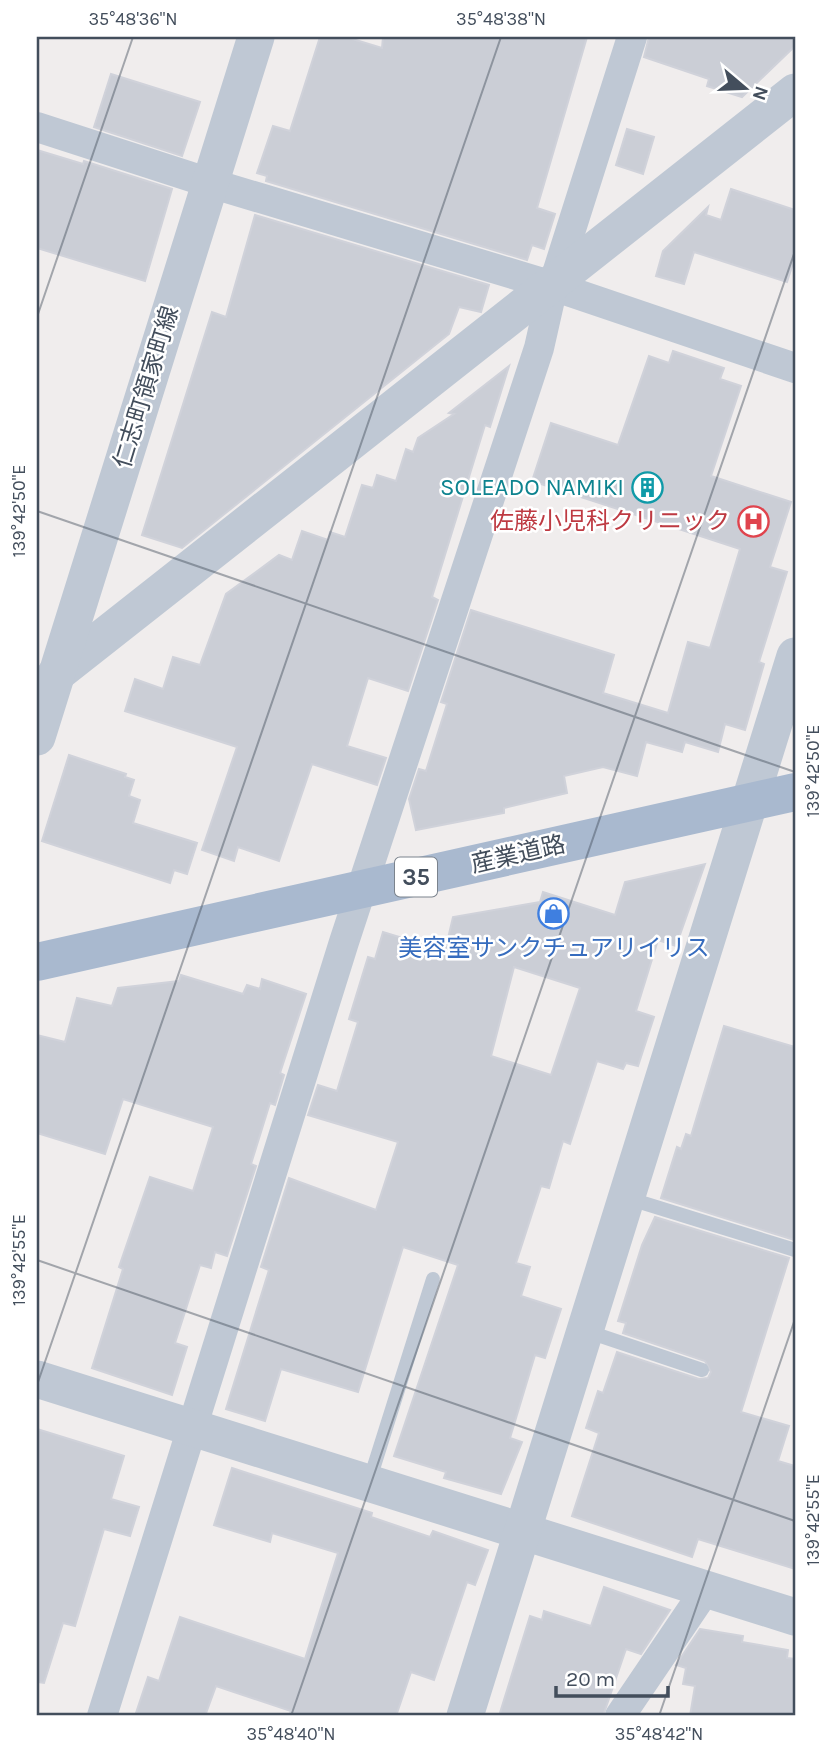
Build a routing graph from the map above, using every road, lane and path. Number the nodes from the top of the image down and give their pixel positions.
1 (256, 37) edge
2 (632, 37) edge
3 (795, 92) edge
4 (37, 127) edge
5 (210, 183) junction
6 (553, 286) junction
7 (795, 368) edge
8 (795, 656) edge
9 (55, 675) junction
10 (37, 737) edge
11 (795, 792) edge
12 (751, 801) junction
13 (361, 890) junction
14 (37, 962) edge
15 (627, 1198) junction
16 (795, 1250) edge
17 (433, 1279) dead end
18 (586, 1331) junction
19 (702, 1370) dead end
20 (37, 1379) edge
21 (191, 1427) junction
22 (369, 1482) junction
23 (524, 1530) junction
24 (706, 1589) junction
25 (795, 1617) edge
26 (102, 1716) edge
27 (465, 1716) edge
28 (620, 1716) edge

1 - 5 street, 仁志町領家町線
2 - 6 street
3 - 6 street
4 - 5 street
5 - 6 street
5 - 9 street, 仁志町領家町線
6 - 7 street
6 - 9 street
6 - 13 street
8 - 12 street
9 - 10 street, 仁志町領家町線
11 - 12 main road, 産業道路 / 35
12 - 13 main road, 産業道路 / 35
12 - 15 street
13 - 14 main road, 産業道路 / 35
13 - 21 street
15 - 16 lane
15 - 18 street
17 - 22 lane
18 - 19 lane
18 - 23 street
20 - 21 street
21 - 22 street
21 - 26 street
22 - 23 street
23 - 24 street
23 - 27 street
24 - 25 street
24 - 28 street

